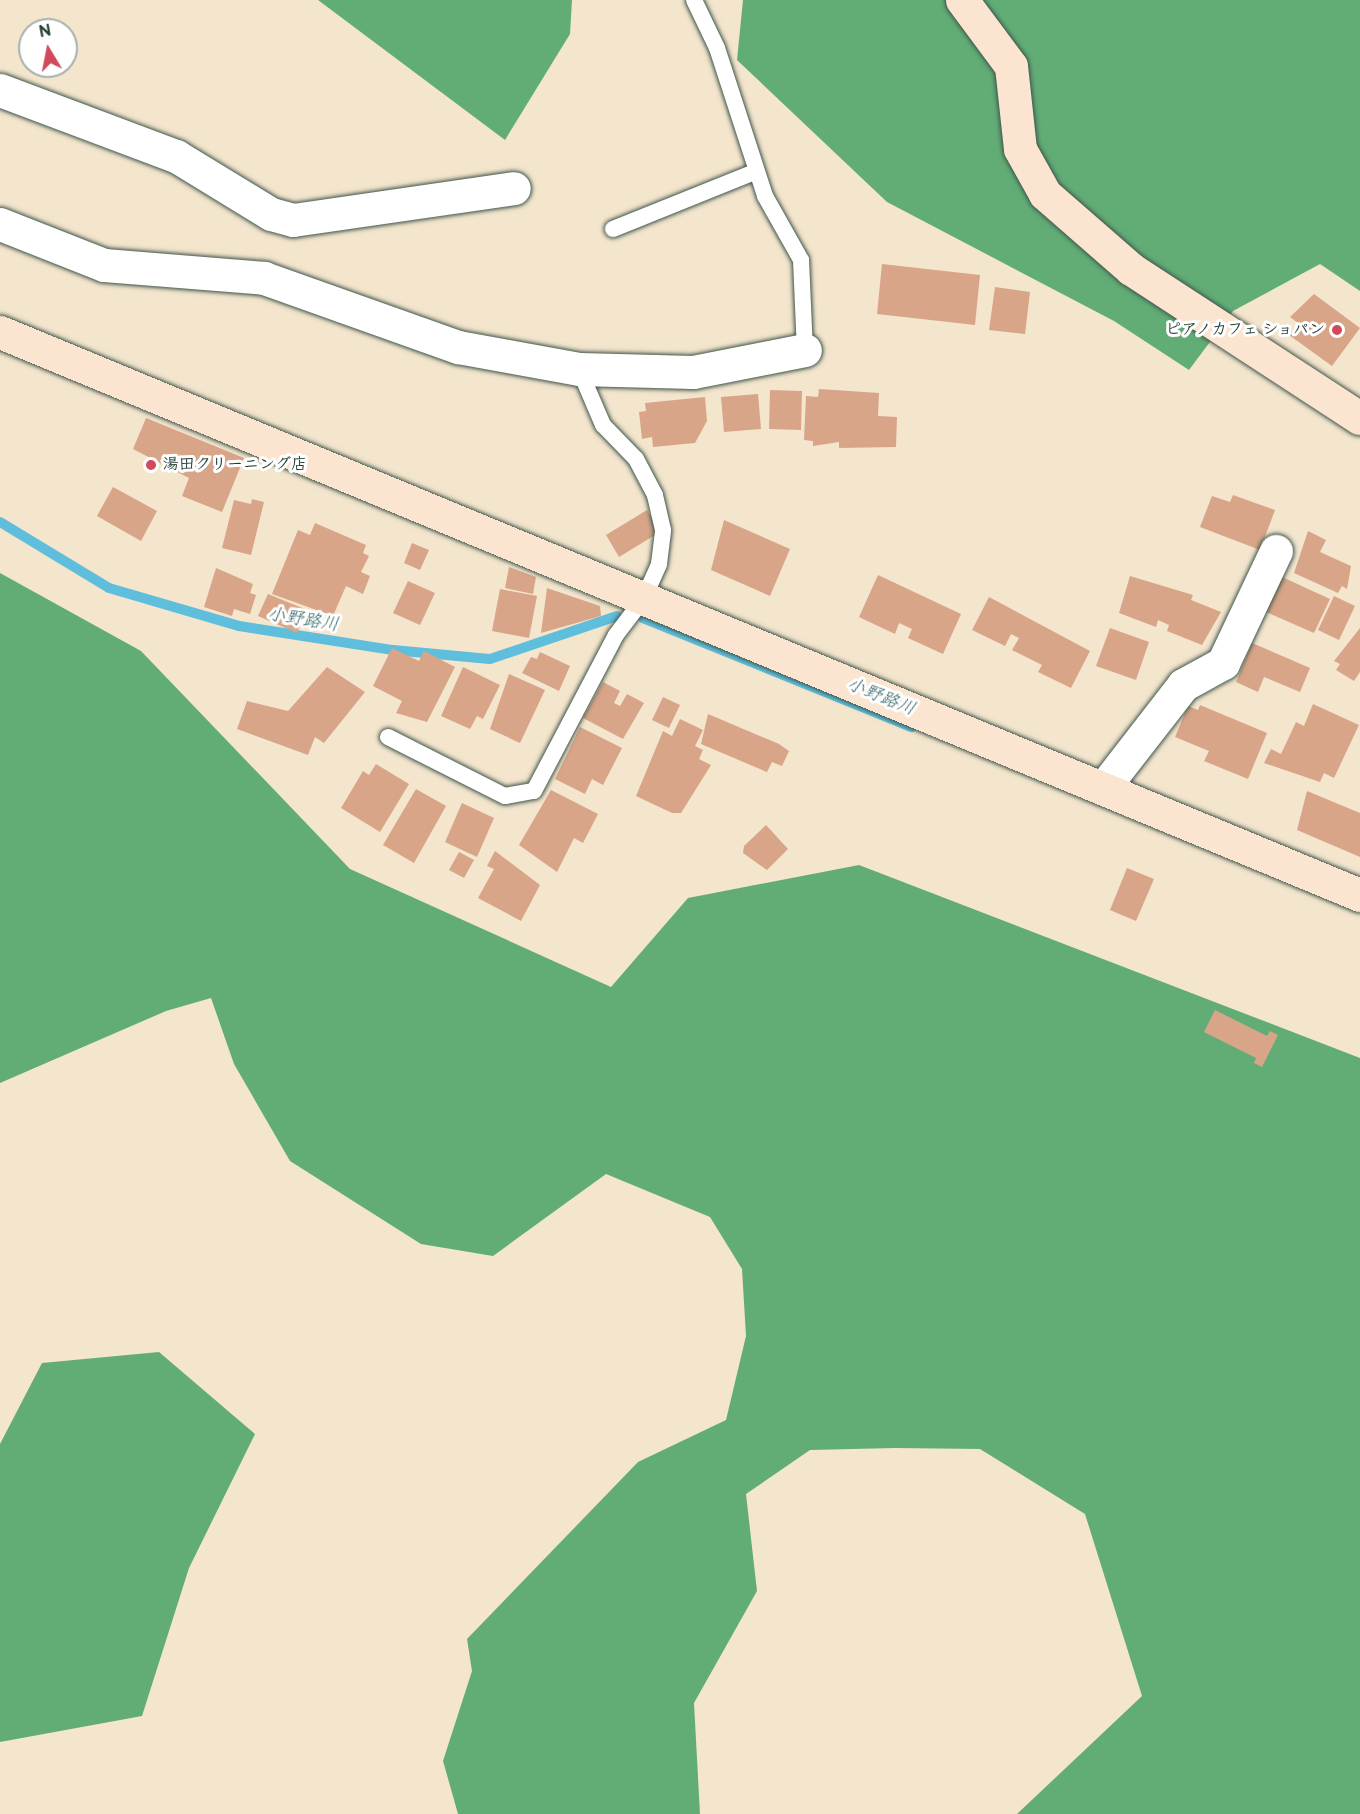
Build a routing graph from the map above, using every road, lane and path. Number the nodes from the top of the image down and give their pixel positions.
1 (694, 0) edge
2 (962, 0) edge
3 (0, 90) edge
4 (755, 172) junction
5 (514, 188) dead end
6 (0, 224) edge
7 (613, 229) dead end
8 (0, 332) edge
9 (805, 350) joint
10 (579, 369) junction
11 (1360, 418) edge
12 (1276, 551) dead end
13 (644, 598) junction
14 (388, 737) dead end
15 (1104, 787) junction
16 (1360, 895) edge

1 - 4 lane
2 - 11 street
3 - 5 street
4 - 7 lane
4 - 9 lane
6 - 10 street
8 - 13 street
9 - 10 street
10 - 13 lane
12 - 15 street
13 - 14 lane
13 - 15 street
15 - 16 street

